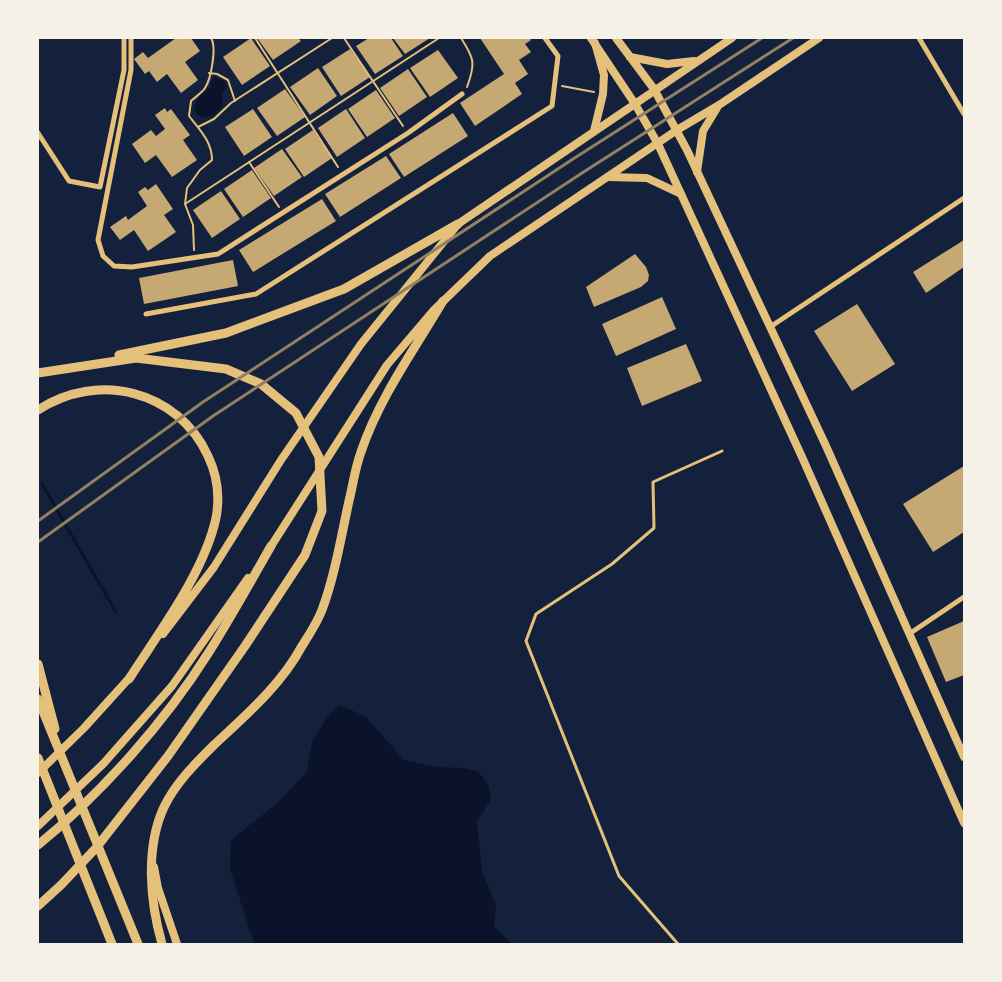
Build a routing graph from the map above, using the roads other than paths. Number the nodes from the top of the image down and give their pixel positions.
1 (124, 38) edge
2 (131, 38) edge
3 (545, 38) edge
4 (616, 38) edge
5 (732, 38) edge
6 (819, 38) edge
7 (919, 38) edge
8 (593, 40) edge
9 (630, 57) junction
10 (698, 60) junction
11 (654, 89) junction
12 (462, 94) road end
13 (635, 104) junction
14 (719, 105) junction
15 (964, 114) edge
16 (594, 130) junction
17 (677, 130) junction
18 (38, 133) edge
19 (658, 144) junction
20 (697, 172) junction
21 (608, 177) junction
22 (681, 194) junction
23 (964, 198) edge
24 (458, 224) junction
25 (443, 302) junction
26 (146, 314) dead end
27 (770, 327) junction
28 (38, 373) edge
29 (38, 410) edge
30 (722, 451) dead end
31 (272, 546) junction
32 (964, 597) edge
33 (909, 634) junction
34 (38, 664) edge
35 (129, 679) junction
36 (38, 699) edge
37 (964, 757) edge
38 (38, 758) edge
39 (63, 762) junction
40 (38, 773) edge
41 (964, 823) edge
42 (38, 826) edge
43 (40, 844) edge
44 (152, 852) junction
45 (38, 906) edge
46 (112, 945) edge
47 (138, 945) edge
48 (162, 945) edge
49 (177, 945) edge
50 (678, 945) edge

1 - 18 street
2 - 12 street
3 - 26 street
4 - 9 main road
5 - 10 main road
6 - 14 main road
7 - 15 street
8 - 13 main road
8 - 16 main road
9 - 10 main road
9 - 11 main road
10 - 11 main road
11 - 13 main road
11 - 17 main road
13 - 16 main road
13 - 19 main road
14 - 17 main road
14 - 20 main road
16 - 24 main road
17 - 19 main road
17 - 20 main road
19 - 21 main road
19 - 22 main road
20 - 27 main road
21 - 22 main road
21 - 25 main road
22 - 41 main road
23 - 27 street
24 - 28 highway
24 - 35 main road
25 - 31 main road
25 - 44 highway
27 - 33 main road
28 - 45 highway
29 - 35 highway
30 - 50 lane
31 - 42 main road
31 - 43 highway
32 - 33 street
33 - 37 main road
34 - 39 highway
35 - 40 main road
36 - 39 highway
38 - 46 highway
39 - 47 highway
44 - 48 highway
44 - 49 main road

